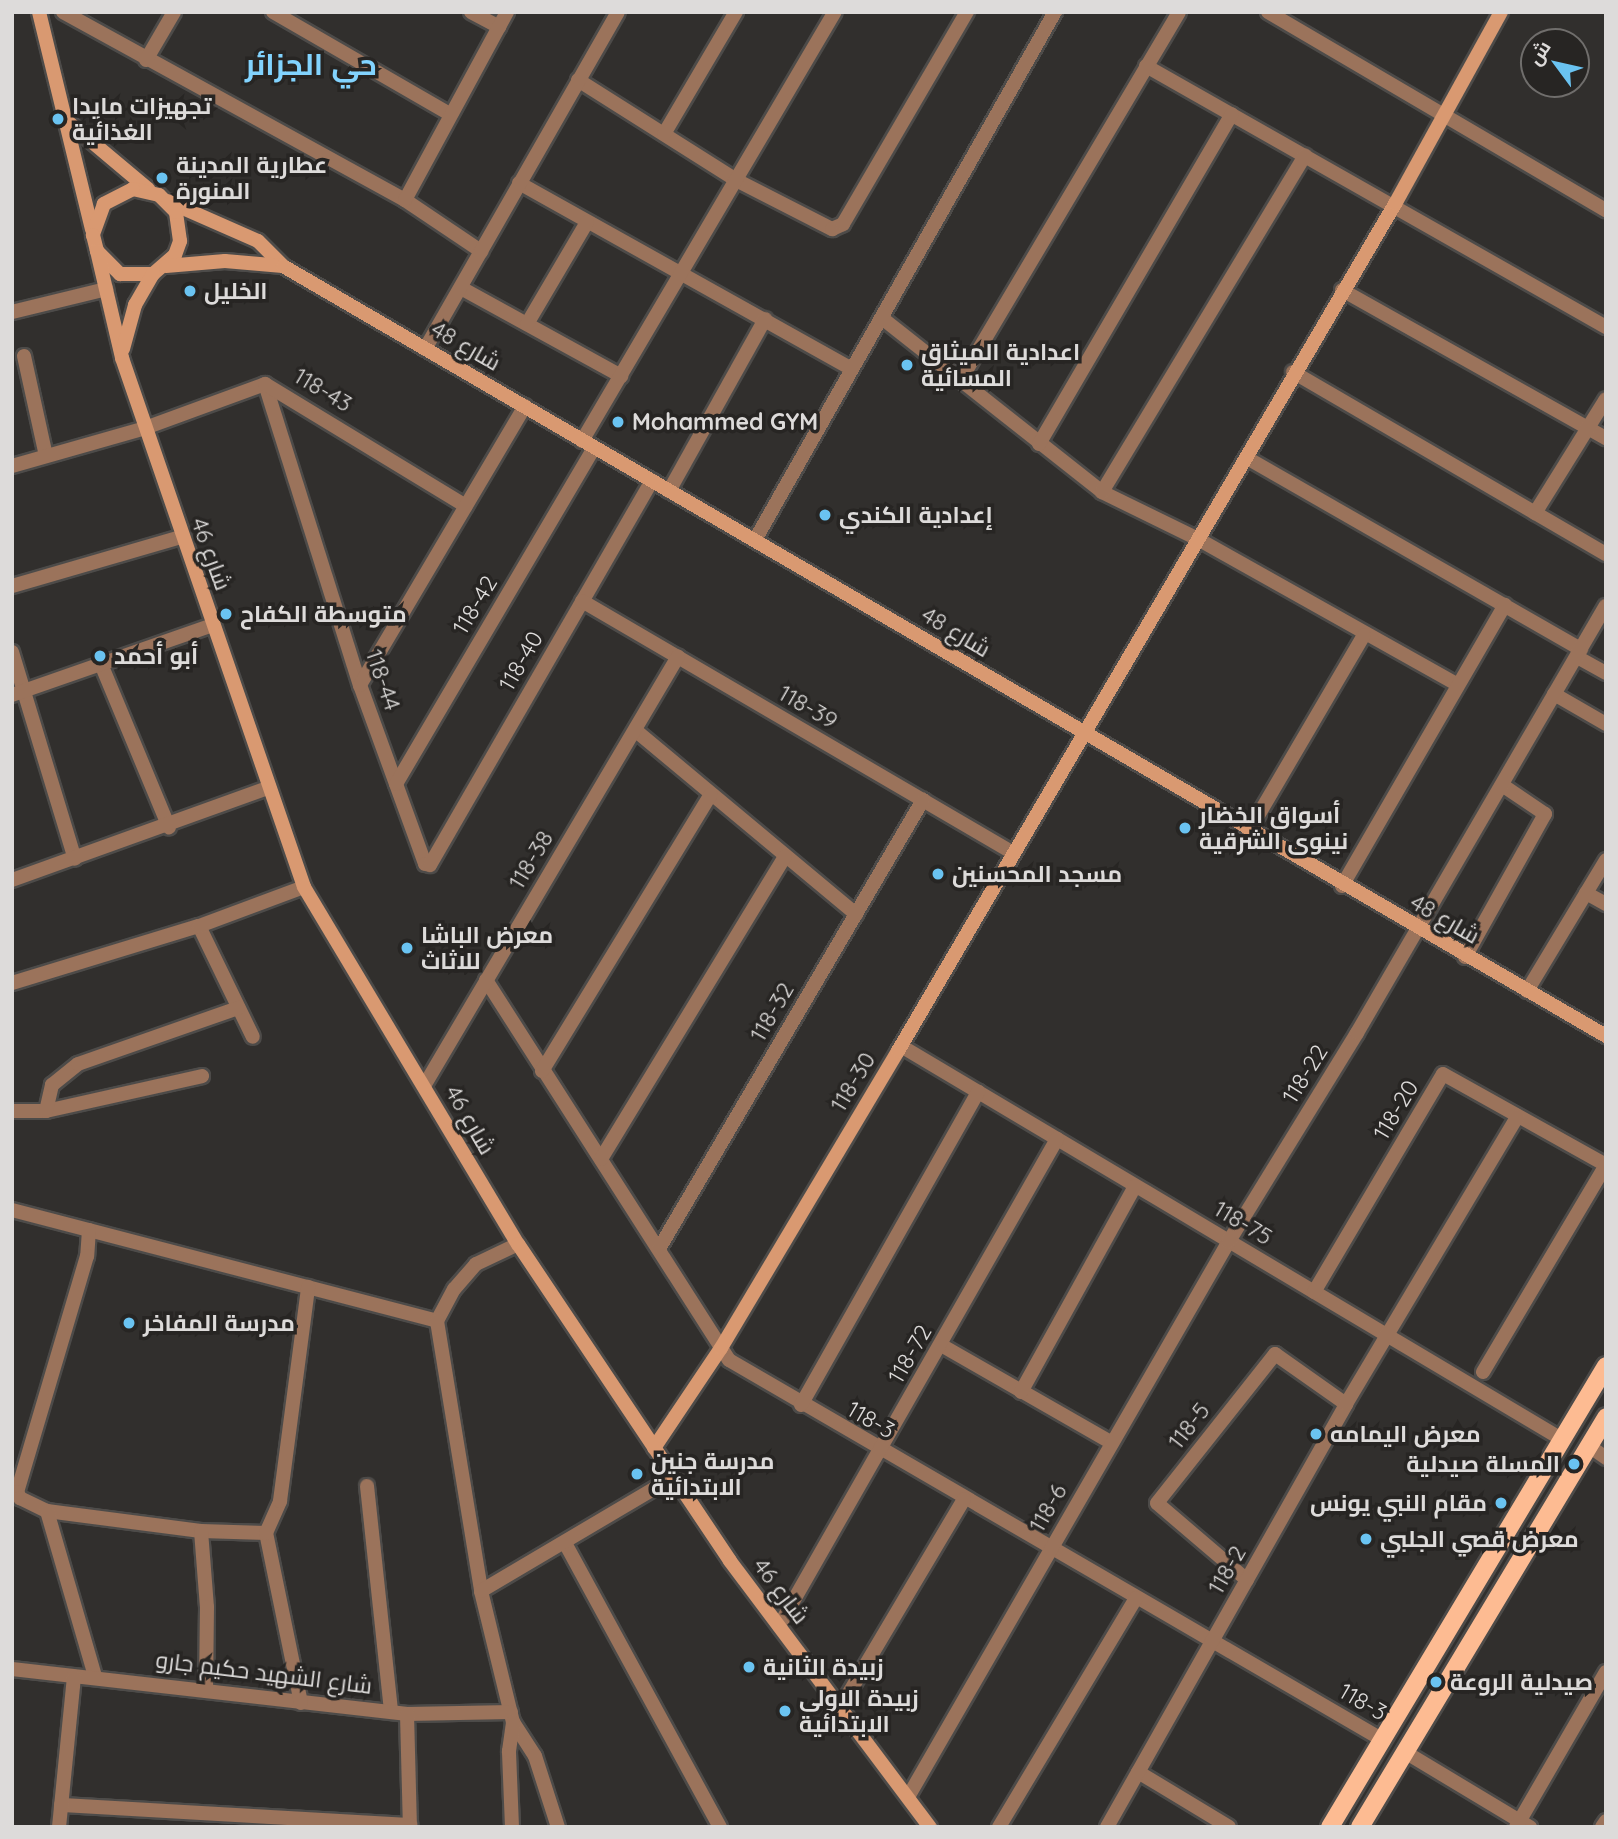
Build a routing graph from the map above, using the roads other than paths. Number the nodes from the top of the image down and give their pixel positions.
1 (39, 12) edge
2 (63, 12) edge
3 (174, 12) edge
4 (273, 12) edge
5 (471, 12) edge
6 (508, 12) edge
7 (618, 12) edge
8 (736, 12) edge
9 (835, 12) edge
10 (967, 12) edge
11 (1055, 12) edge
12 (1179, 12) edge
13 (1501, 12) edge
14 (1277, 15) edge
15 (499, 27) junction
16 (146, 60) junction
17 (1146, 66) junction
18 (578, 80) junction
19 (450, 114) junction
20 (1232, 114) junction
21 (1441, 116) junction
22 (66, 120) junction
23 (664, 134) junction
24 (1305, 156) junction
25 (738, 181) junction
26 (519, 183) junction
27 (149, 191) junction
28 (405, 200) junction
29 (167, 201) junction
30 (1395, 204) junction
31 (1606, 210) edge
32 (587, 222) junction
33 (93, 235) junction
34 (97, 251) junction
35 (481, 251) junction
36 (166, 266) junction
37 (283, 266) junction
38 (153, 274) junction
39 (683, 275) junction
40 (461, 288) junction
41 (106, 289) junction
42 (1342, 290) junction
43 (12, 312) edge
44 (882, 318) junction
45 (765, 319) junction
46 (527, 324) junction
47 (1606, 327) edge
48 (425, 349) junction
49 (24, 356) dead end
50 (122, 358) junction
51 (850, 368) junction
52 (1293, 372) junction
53 (621, 376) junction
54 (960, 381) junction
55 (265, 383) junction
56 (1606, 399) edge
57 (525, 406) junction
58 (145, 428) junction
59 (1588, 428) junction
60 (1606, 438) edge
61 (1039, 444) junction
62 (588, 445) junction
63 (46, 456) junction
64 (1247, 458) junction
65 (12, 466) edge
66 (652, 481) junction
67 (669, 491) junction
68 (1102, 492) junction
69 (466, 506) junction
70 (1535, 513) junction
71 (181, 537) junction
72 (1198, 539) junction
73 (755, 540) junction
74 (1606, 554) edge
75 (12, 586) edge
76 (582, 601) junction
77 (1505, 605) junction
78 (1606, 606) edge
79 (213, 625) junction
80 (1364, 635) junction
81 (12, 652) edge
82 (1579, 653) junction
83 (678, 657) junction
84 (101, 664) junction
85 (1606, 673) edge
86 (360, 685) junction
87 (1458, 685) junction
88 (18, 693) edge
89 (1554, 694) junction
90 (1606, 724) edge
91 (635, 730) junction
92 (1081, 733) junction
93 (396, 784) junction
94 (1502, 785) junction
95 (268, 788) junction
96 (711, 794) junction
97 (923, 800) junction
98 (169, 827) junction
99 (1249, 831) junction
100 (1012, 852) junction
101 (785, 856) junction
102 (75, 859) junction
103 (1606, 860) edge
104 (430, 865) joint
105 (12, 880) edge
106 (1342, 886) junction
107 (304, 887) junction
108 (1587, 893) junction
109 (1606, 904) edge
110 (856, 914) junction
111 (199, 926) junction
112 (1417, 930) junction
113 (1465, 957) junction
114 (486, 980) junction
115 (12, 983) edge
116 (1527, 991) junction
117 (237, 1008) junction
118 (1606, 1036) edge
119 (253, 1037) dead end
120 (901, 1046) junction
121 (542, 1071) junction
122 (202, 1076) dead end
123 (424, 1086) junction
124 (978, 1092) junction
125 (12, 1111) edge
126 (46, 1111) junction
127 (1518, 1116) junction
128 (1057, 1139) junction
129 (601, 1159) junction
130 (1606, 1165) edge
131 (1135, 1186) junction
132 (12, 1210) edge
133 (89, 1230) junction
134 (1228, 1241) junction
135 (518, 1244) junction
136 (660, 1247) junction
137 (308, 1287) junction
138 (1314, 1292) junction
139 (437, 1321) junction
140 (1387, 1336) junction
141 (941, 1345) junction
142 (721, 1348) junction
143 (1606, 1366) edge
144 (1483, 1372) dead end
145 (1021, 1392) junction
146 (1346, 1404) junction
147 (801, 1405) junction
148 (1606, 1417) edge
149 (1563, 1440) junction
150 (1112, 1443) junction
151 (1589, 1446) junction
152 (654, 1448) junction
153 (880, 1451) junction
154 (1606, 1458) edge
155 (674, 1477) junction
156 (367, 1486) dead end
157 (964, 1499) junction
158 (47, 1511) junction
159 (201, 1531) junction
160 (266, 1533) junction
161 (565, 1543) junction
162 (1051, 1549) junction
163 (1247, 1580) junction
164 (481, 1591) junction
165 (1136, 1598) junction
166 (779, 1626) junction
167 (1212, 1641) junction
168 (12, 1669) edge
169 (1606, 1672) edge
170 (94, 1676) junction
171 (74, 1677) junction
172 (206, 1691) junction
173 (302, 1703) junction
174 (840, 1708) junction
175 (390, 1710) junction
176 (407, 1714) junction
177 (512, 1717) junction
178 (1383, 1740) junction
179 (1405, 1752) junction
180 (1138, 1772) junction
181 (908, 1797) junction
182 (61, 1805) junction
183 (1606, 1821) edge
184 (1522, 1825) edge
185 (410, 1826) edge
186 (59, 1827) edge
187 (512, 1827) edge
188 (558, 1827) edge
189 (720, 1827) edge
190 (930, 1827) edge
191 (999, 1827) edge
192 (1107, 1827) edge
193 (1229, 1827) edge
194 (1330, 1827) edge
195 (1360, 1827) edge
196 (1602, 1827) edge

1 - 22 street
2 - 16 street
3 - 16 street
4 - 19 street
5 - 15 street
6 - 15 street
7 - 18 street
8 - 23 street
9 - 25 street, 118-42
10 - 25 street
11 - 44 street
12 - 17 street
13 - 21 street, 118-30
14 - 21 street
15 - 19 street
16 - 28 street
17 - 20 street
17 - 54 street
18 - 23 street
18 - 26 street
19 - 28 street
20 - 24 street
20 - 61 street
21 - 30 street, 118-30
21 - 31 street
22 - 27 street
22 - 33 street
23 - 25 street
24 - 30 street
24 - 68 street
25 - 39 street, 118-42
26 - 32 street
26 - 35 street
27 - 29 street
27 - 33 street
28 - 35 street
29 - 36 street
29 - 37 street
30 - 42 street, 118-30
30 - 47 street
32 - 39 street
32 - 46 street
33 - 34 street
34 - 38 street
34 - 41 street, شارع 46
35 - 40 street
36 - 37 street
36 - 38 street
37 - 48 street, شارع 48
38 - 50 street
39 - 45 street
39 - 53 street, 118-42
40 - 46 street
40 - 48 street
41 - 43 street
41 - 50 street, شارع 46
42 - 52 street, 118-30
42 - 59 street
44 - 51 street
44 - 54 street
45 - 51 street
45 - 67 street
46 - 53 street
48 - 57 street, شارع 48
49 - 63 street
50 - 58 street, شارع 46
51 - 73 street
52 - 64 street, 118-30
52 - 70 street
53 - 62 street, 118-42
54 - 61 street
55 - 58 street, 118-43
55 - 69 street, 118-43
55 - 86 street, 118-44
56 - 59 street
57 - 62 street, شارع 48
57 - 69 street
58 - 63 street, 118-43
58 - 71 street, شارع 46
59 - 60 street
59 - 70 street
61 - 68 street
62 - 66 street, شارع 48
62 - 93 street, 118-42
63 - 65 street, 118-43
64 - 72 street, 118-30
64 - 77 street
66 - 67 street, شارع 48
66 - 76 street, 118-40
67 - 73 street, شارع 48
68 - 72 street
69 - 86 street
70 - 74 street
71 - 75 street
71 - 79 street, شارع 46
72 - 80 street
72 - 92 street, 118-30
73 - 92 street, شارع 48
76 - 83 street, 118-39
76 - 104 street, 118-40
77 - 82 street
77 - 87 street
78 - 82 street, 118-22
79 - 84 street
79 - 95 street, شارع 46
80 - 87 street
80 - 99 street
81 - 88 street
82 - 85 street
82 - 89 street, 118-22
83 - 91 street, 118-38
83 - 97 street, 118-39
84 - 88 street
84 - 98 street
86 - 93 street, 118-44
87 - 106 street
88 - 102 street
89 - 90 street
89 - 94 street, 118-22
91 - 96 street
91 - 114 street, 118-38
92 - 99 street, شارع 48
92 - 100 street, 118-30
93 - 104 street, 118-44
94 - 112 street, 118-22
94 - 113 street
95 - 98 street
95 - 107 street, شارع 46
96 - 101 street
96 - 121 street
97 - 100 street, 118-39
97 - 110 street, 118-32
98 - 102 street
99 - 106 street, شارع 48
100 - 120 street, 118-30
101 - 110 street
101 - 129 street
102 - 105 street
103 - 108 street
106 - 112 street, شارع 48
107 - 111 street
107 - 123 street, شارع 46
108 - 109 street
108 - 116 street
110 - 136 street, 118-32
111 - 115 street
111 - 117 street
112 - 113 street, شارع 48
112 - 134 street, 118-22
113 - 116 street, شارع 48
114 - 121 street, 118-3
114 - 123 street, 118-38
116 - 118 street, شارع 48
117 - 119 street
117 - 126 street
120 - 124 street, 118-75
120 - 142 street, 118-30
121 - 129 street, 118-3
122 - 126 street
123 - 135 street, شارع 46
124 - 128 street, 118-75
124 - 147 street
125 - 126 street
127 - 130 street, 118-20
127 - 138 street, 118-20
127 - 140 street, 118-2
128 - 131 street, 118-75
128 - 141 street, 118-72
129 - 136 street, 118-3
130 - 144 street
131 - 134 street, 118-75
131 - 145 street
132 - 133 street
133 - 137 street
133 - 158 street
134 - 138 street, 118-75
134 - 150 street, 118-6
135 - 139 street
135 - 152 street, شارع 46
136 - 142 street, 118-3
137 - 139 street
137 - 160 street
138 - 140 street, 118-75
139 - 164 street
140 - 146 street, 118-2
140 - 149 street, 118-75
141 - 145 street
141 - 153 street, 118-72
142 - 147 street, 118-3
142 - 152 street, 118-30
143 - 149 main road
145 - 150 street
146 - 163 street, 118-2
146 - 163 street, 118-5
147 - 153 street, 118-3
148 - 151 main road
149 - 178 main road
150 - 162 street, 118-6
151 - 154 street
151 - 179 main road
152 - 155 street, شارع 46
153 - 157 street, 118-3
153 - 166 street, 118-72
155 - 161 street
155 - 166 street, شارع 46
156 - 175 street
157 - 162 street, 118-3
157 - 174 street
158 - 159 street
158 - 170 street
159 - 160 street
159 - 172 street
160 - 173 street
161 - 164 street
161 - 189 street
162 - 165 street, 118-3
162 - 181 street, 118-6
163 - 167 street, 118-2
164 - 177 street
165 - 167 street, 118-3
165 - 191 street
166 - 174 street, شارع 46
167 - 178 street, 118-3
167 - 180 street, 118-2
168 - 171 street, شارع الشهيد حكيم جارو
169 - 184 street
170 - 171 street, شارع الشهيد حكيم جارو
170 - 172 street, شارع الشهيد حكيم جارو
171 - 182 street
172 - 173 street, شارع الشهيد حكيم جارو
173 - 175 street, شارع الشهيد حكيم جارو
174 - 181 street, شارع 46
175 - 176 street, شارع الشهيد حكيم جارو
176 - 177 street, شارع الشهيد حكيم جارو
176 - 185 street
177 - 187 street
177 - 188 street
178 - 194 main road
179 - 184 street
179 - 195 main road
180 - 192 street, 118-2
180 - 193 street
181 - 190 street, شارع 46
182 - 185 street
182 - 186 street
183 - 196 street

